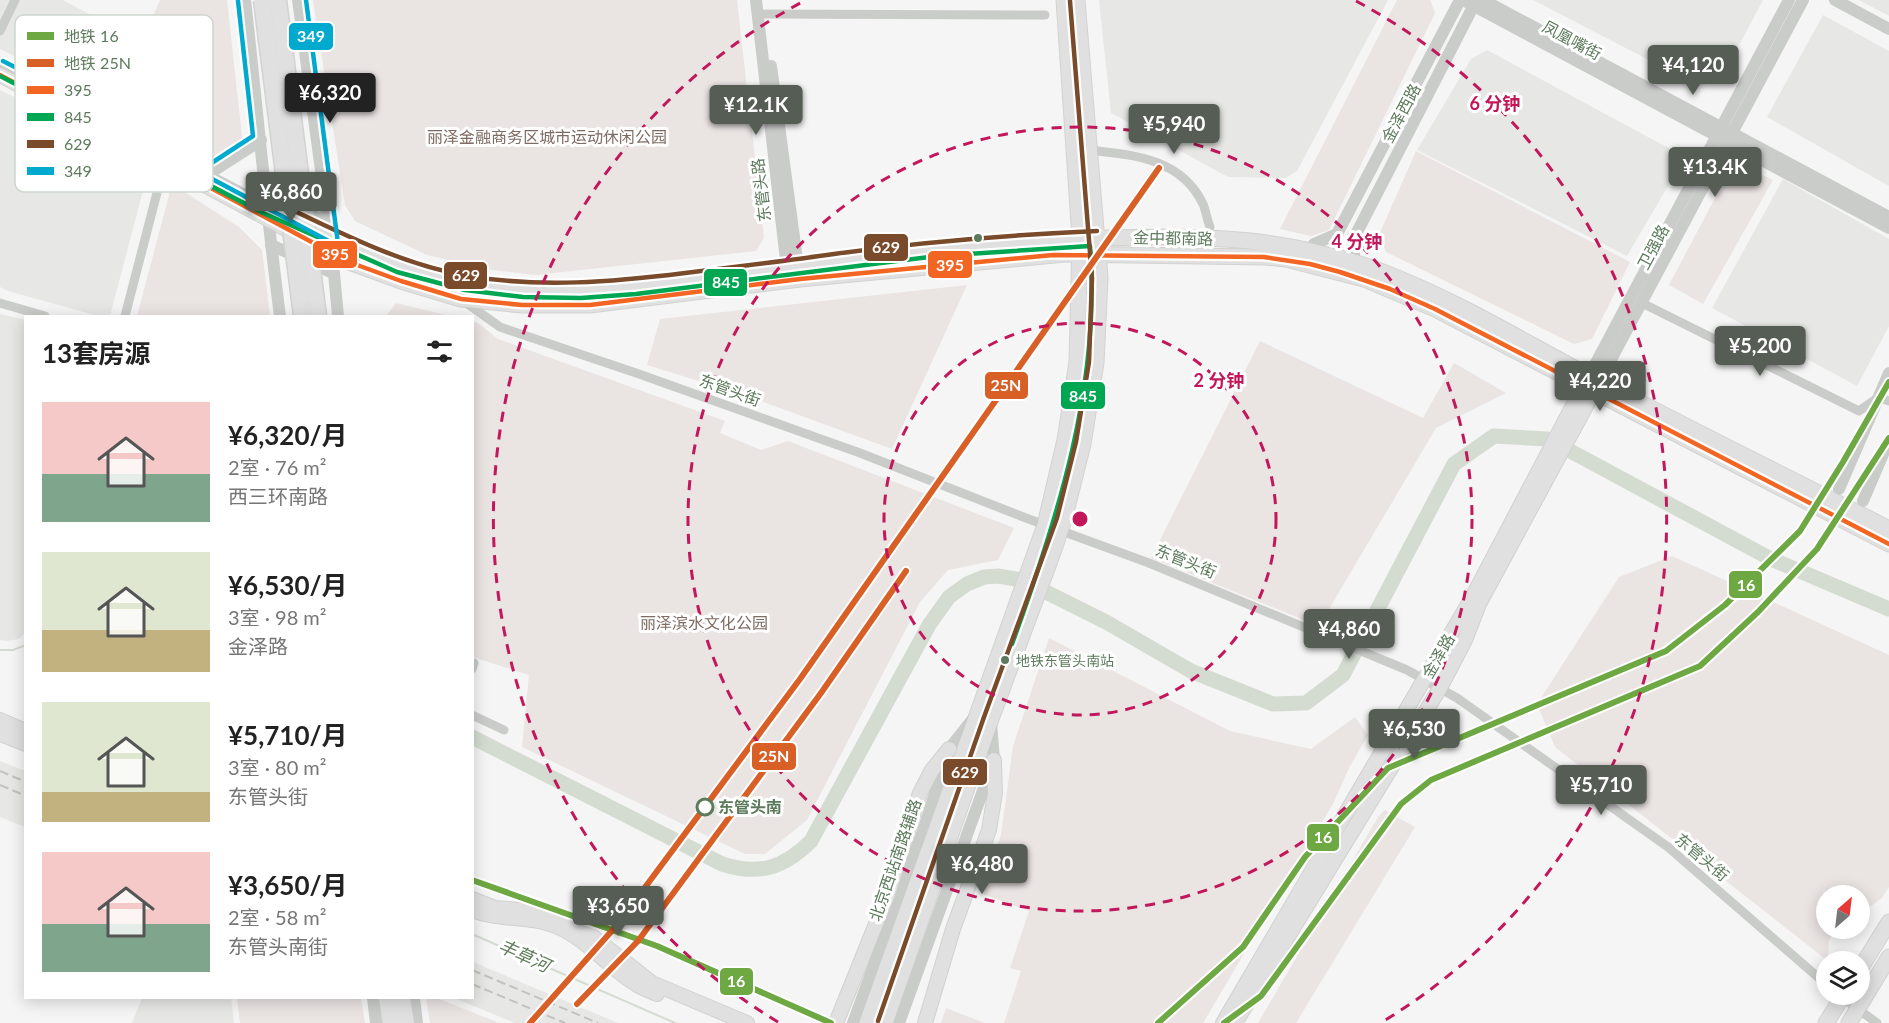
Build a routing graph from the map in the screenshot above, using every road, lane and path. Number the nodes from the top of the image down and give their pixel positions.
1 (15, 0) edge
2 (245, 0) edge
3 (262, 0) edge
4 (278, 0) edge
5 (298, 0) edge
6 (756, 0) edge
7 (763, 0) edge
8 (1064, 0) edge
9 (1077, 0) edge
10 (1461, 0) edge
11 (1789, 0) edge
12 (1803, 0) edge
13 (1835, 0) edge
14 (1478, 2) edge
15 (761, 14) junction
16 (1046, 15) dead end
17 (1889, 28) edge
18 (0, 31) edge
19 (0, 68) edge
20 (0, 75) edge
21 (15, 76) edge
22 (15, 83) edge
23 (1724, 135) junction
24 (261, 140) junction
25 (1089, 150) junction
26 (213, 171) edge
27 (213, 178) edge
28 (213, 183) edge
29 (157, 192) edge
30 (267, 207) junction
31 (1889, 217) edge
32 (1210, 227) dead end
33 (1889, 228) edge
34 (329, 229) junction
35 (1097, 238) junction
36 (1314, 244) dead end
37 (271, 245) junction
38 (1080, 247) junction
39 (332, 252) junction
40 (1099, 254) junction
41 (1354, 255) dead end
42 (793, 268) junction
43 (333, 273) junction
44 (461, 299) junction
45 (0, 303) edge
46 (1642, 303) junction
47 (42, 315) edge
48 (126, 315) edge
49 (280, 315) edge
50 (302, 315) edge
51 (318, 315) edge
52 (338, 315) edge
53 (1889, 373) edge
54 (1591, 384) junction
55 (1884, 399) edge
56 (1889, 440) edge
57 (1546, 471) junction
58 (1839, 489) dead end
59 (1863, 501) dead end
60 (1045, 525) junction
61 (1889, 529) edge
62 (1061, 530) junction
63 (1889, 544) edge
64 (1425, 679) junction
65 (1440, 688) junction
66 (474, 716) edge
67 (984, 716) junction
68 (0, 720) edge
69 (24, 730) edge
70 (504, 730) dead end
71 (0, 734) edge
72 (24, 743) edge
73 (949, 749) junction
74 (994, 760) junction
75 (474, 900) edge
76 (474, 911) edge
77 (1889, 922) edge
78 (1870, 953) edge
79 (1889, 957) edge
80 (1816, 975) edge
81 (373, 999) edge
82 (387, 999) edge
83 (402, 999) edge
84 (414, 999) edge
85 (1836, 1005) edge
86 (1853, 1005) edge
87 (1857, 1008) junction
88 (376, 1023) edge
89 (390, 1023) edge
90 (406, 1023) edge
91 (417, 1023) edge
92 (726, 1023) edge
93 (747, 1023) edge
94 (836, 1023) edge
95 (853, 1023) edge
96 (867, 1023) edge
97 (885, 1023) edge
98 (899, 1023) edge
99 (925, 1023) edge
100 (1223, 1023) edge
101 (1235, 1023) edge
102 (1826, 1023) edge
103 (1849, 1023) edge
104 (1877, 1023) edge

1 - 18 street
2 - 24 street
3 - 50 highway, bridge
4 - 51 highway, bridge
5 - 34 street
6 - 15 street, 东管头路
7 - 15 street, 东管头路
8 - 38 main road
9 - 25 main road
10 - 14 street, 凤凰嘴街
10 - 36 street, 金泽西路
11 - 23 street, 卫强路
12 - 23 street, 卫强路
13 - 17 street
14 - 23 street, 凤凰嘴街
14 - 41 street, 金泽西路
15 - 16 street
15 - 42 street, 东管头路
19 - 21 street
20 - 22 main road
23 - 31 street, 凤凰嘴街
23 - 33 street, 凤凰嘴街
23 - 46 street, 卫强路
23 - 54 street, 卫强路
24 - 26 street
24 - 30 street
25 - 32 street
25 - 35 main road
27 - 30 street
28 - 30 main road
29 - 48 street
30 - 34 main road, 金中都南路
30 - 37 street
30 - 39 main road, 金中都南路
34 - 39 street
34 - 42 main road, 金中都南路
35 - 38 main road, 金中都南路
35 - 40 main road
35 - 54 main road, 金中都南路
37 - 43 street
37 - 49 street
38 - 40 main road, 金中都南路
38 - 42 main road, 金中都南路
38 - 44 main road, 金中都南路
38 - 60 main road
39 - 43 street
39 - 44 main road, 金中都南路
40 - 54 main road, 金中都南路
40 - 62 main road
43 - 52 street
44 - 60 street, 东管头街
45 - 47 street
46 - 54 street, 卫强路
46 - 55 street
53 - 55 street
54 - 57 main road, 金泽路
54 - 61 main road, 金中都南路
54 - 63 main road, 金中都南路
55 - 58 street
56 - 59 street
57 - 64 main road, 金泽路
57 - 65 main road, 金泽路
60 - 62 street, 东管头街
60 - 67 main road
62 - 64 street, 东管头街
62 - 67 main road
64 - 65 street, 东管头街
64 - 100 main road, 金泽路
65 - 80 street, 东管头街
65 - 101 main road, 金泽路
66 - 70 street
67 - 73 street, 北京西站南路辅路
67 - 74 street
67 - 96 main road
67 - 97 main road
68 - 69 main road
71 - 72 main road
73 - 94 main road
73 - 95 street, 北京西站南路辅路
74 - 98 street
74 - 99 main road
75 - 93 main road
76 - 92 main road
77 - 78 main road
79 - 87 main road
81 - 88 street
82 - 89 highway
83 - 90 highway
84 - 91 street
85 - 102 main road
86 - 87 street
87 - 103 main road
87 - 104 street

